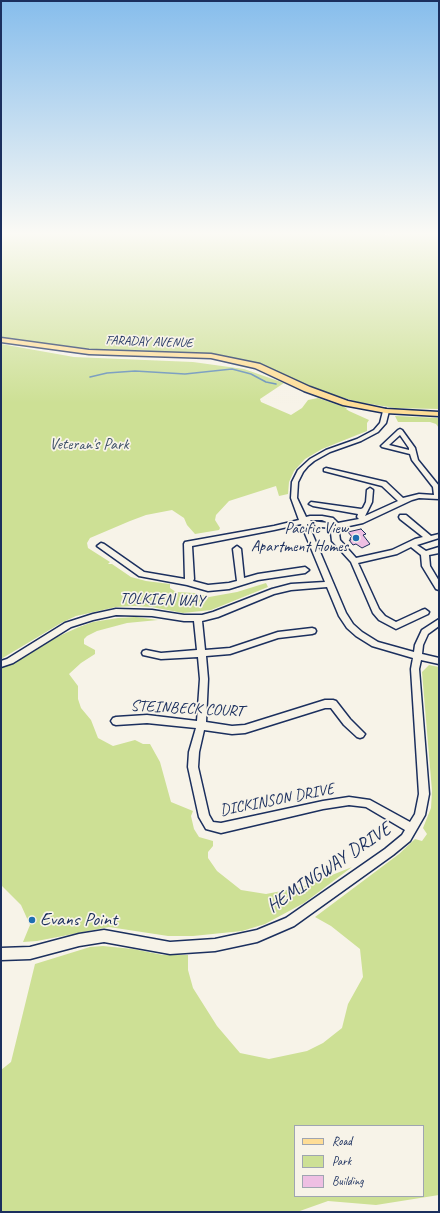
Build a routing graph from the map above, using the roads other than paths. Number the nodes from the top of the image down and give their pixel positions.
1 (1, 340) edge
2 (386, 411) junction
3 (439, 414) edge
4 (413, 453) dead end
5 (326, 470) dead end
6 (370, 490) dead end
7 (438, 497) edge
8 (402, 501) junction
9 (313, 504) dead end
10 (362, 512) junction
11 (403, 517) dead end
12 (303, 520) junction
13 (360, 521) junction
14 (337, 526) junction
15 (439, 536) edge
16 (429, 538) junction
17 (411, 544) junction
18 (101, 546) dead end
19 (237, 549) dead end
20 (439, 550) edge
21 (425, 554) junction
22 (354, 561) junction
23 (305, 570) dead end
24 (187, 582) junction
25 (241, 582) junction
26 (329, 584) junction
27 (439, 586) edge
28 (425, 612) dead end
29 (198, 618) junction
30 (439, 622) edge
31 (312, 631) dead end
32 (146, 653) dead end
33 (201, 654) junction
34 (417, 656) junction
35 (439, 661) edge
36 (1, 664) edge
37 (116, 721) dead end
38 (201, 725) junction
39 (360, 734) dead end
40 (412, 828) junction
41 (1, 954) edge

1 - 2 main road, FARADAY AVENUE
2 - 3 main road, FARADAY AVENUE
2 - 12 street
4 - 7 street
5 - 8 street
6 - 10 street
7 - 8 street
8 - 13 street
9 - 10 street
10 - 13 street
11 - 16 street
12 - 14 street
12 - 24 street
12 - 26 street
13 - 14 street
14 - 22 street
15 - 16 street
16 - 17 street
17 - 21 street
17 - 22 street
18 - 24 street
19 - 25 street
20 - 21 street
21 - 27 street
22 - 28 street
23 - 25 street
24 - 25 street
26 - 29 street, TOLKIEN WAY
26 - 34 street
29 - 33 street, DICKINSON DRIVE
29 - 36 street, TOLKIEN WAY
30 - 34 street, HEMINGWAY DRIVE
31 - 33 street
32 - 33 street
33 - 38 street, DICKINSON DRIVE
34 - 35 street
34 - 40 street, HEMINGWAY DRIVE
37 - 38 street, STEINBECK COURT
38 - 39 street, STEINBECK COURT
38 - 40 street, DICKINSON DRIVE
40 - 41 street, HEMINGWAY DRIVE

